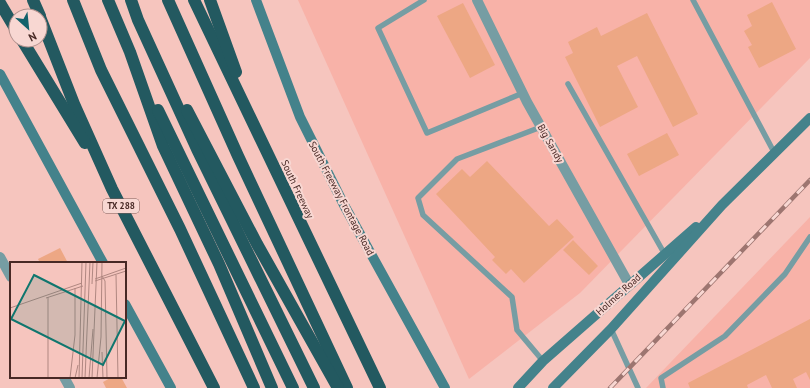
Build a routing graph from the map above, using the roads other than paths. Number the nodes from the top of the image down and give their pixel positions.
1 (73, 0) edge
2 (108, 0) edge
3 (131, 0) edge
4 (168, 0) edge
5 (194, 0) edge
6 (210, 0) edge
7 (256, 0) edge
8 (424, 0) edge
9 (477, 0) edge
10 (693, 0) edge
11 (0, 3) edge
12 (8, 16) edge
13 (138, 20) junction
14 (48, 37) edge
15 (27, 48) edge
16 (130, 52) junction
17 (0, 74) edge
18 (568, 84) dead end
19 (523, 93) junction
20 (252, 119) junction
21 (810, 119) edge
22 (541, 127) junction
23 (775, 154) junction
24 (112, 189) junction
25 (722, 205) junction
26 (810, 237) edge
27 (664, 253) junction
28 (0, 257) edge
29 (102, 262) edge
30 (10, 275) edge
31 (629, 284) junction
32 (126, 306) edge
33 (611, 329) junction
34 (543, 361) junction
35 (65, 378) edge
36 (70, 388) edge
37 (170, 388) edge
38 (214, 388) edge
39 (254, 388) edge
40 (272, 388) edge
41 (293, 388) edge
42 (314, 388) edge
43 (338, 388) edge
44 (347, 388) edge
45 (380, 388) edge
46 (445, 388) edge
47 (518, 388) edge
48 (553, 388) edge
49 (638, 388) edge
50 (663, 388) edge

1 - 39 highway
2 - 16 highway
3 - 13 highway
4 - 44 highway
5 - 20 highway, South Freeway
6 - 20 highway
7 - 46 main road, South Freeway Frontage Road
8 - 19 lane
9 - 19 street, Big Sandy
10 - 23 lane
11 - 12 highway
13 - 42 highway
13 - 43 highway
14 - 24 highway, TX 288
15 - 24 highway
16 - 40 highway
16 - 41 highway
17 - 29 main road
18 - 27 lane
19 - 22 street, Big Sandy
20 - 45 highway, South Freeway
21 - 23 main road, Holmes Road
22 - 31 street, Big Sandy
22 - 34 lane
23 - 25 main road, Holmes Road
24 - 38 highway, TX 288
25 - 27 main road, Holmes Road
25 - 33 main road, Holmes Road
26 - 50 lane
27 - 31 main road, Holmes Road
28 - 30 street
31 - 34 main road, Holmes Road
32 - 37 main road
33 - 48 main road, Holmes Road
33 - 49 lane
34 - 47 main road, Holmes Road
35 - 36 street

